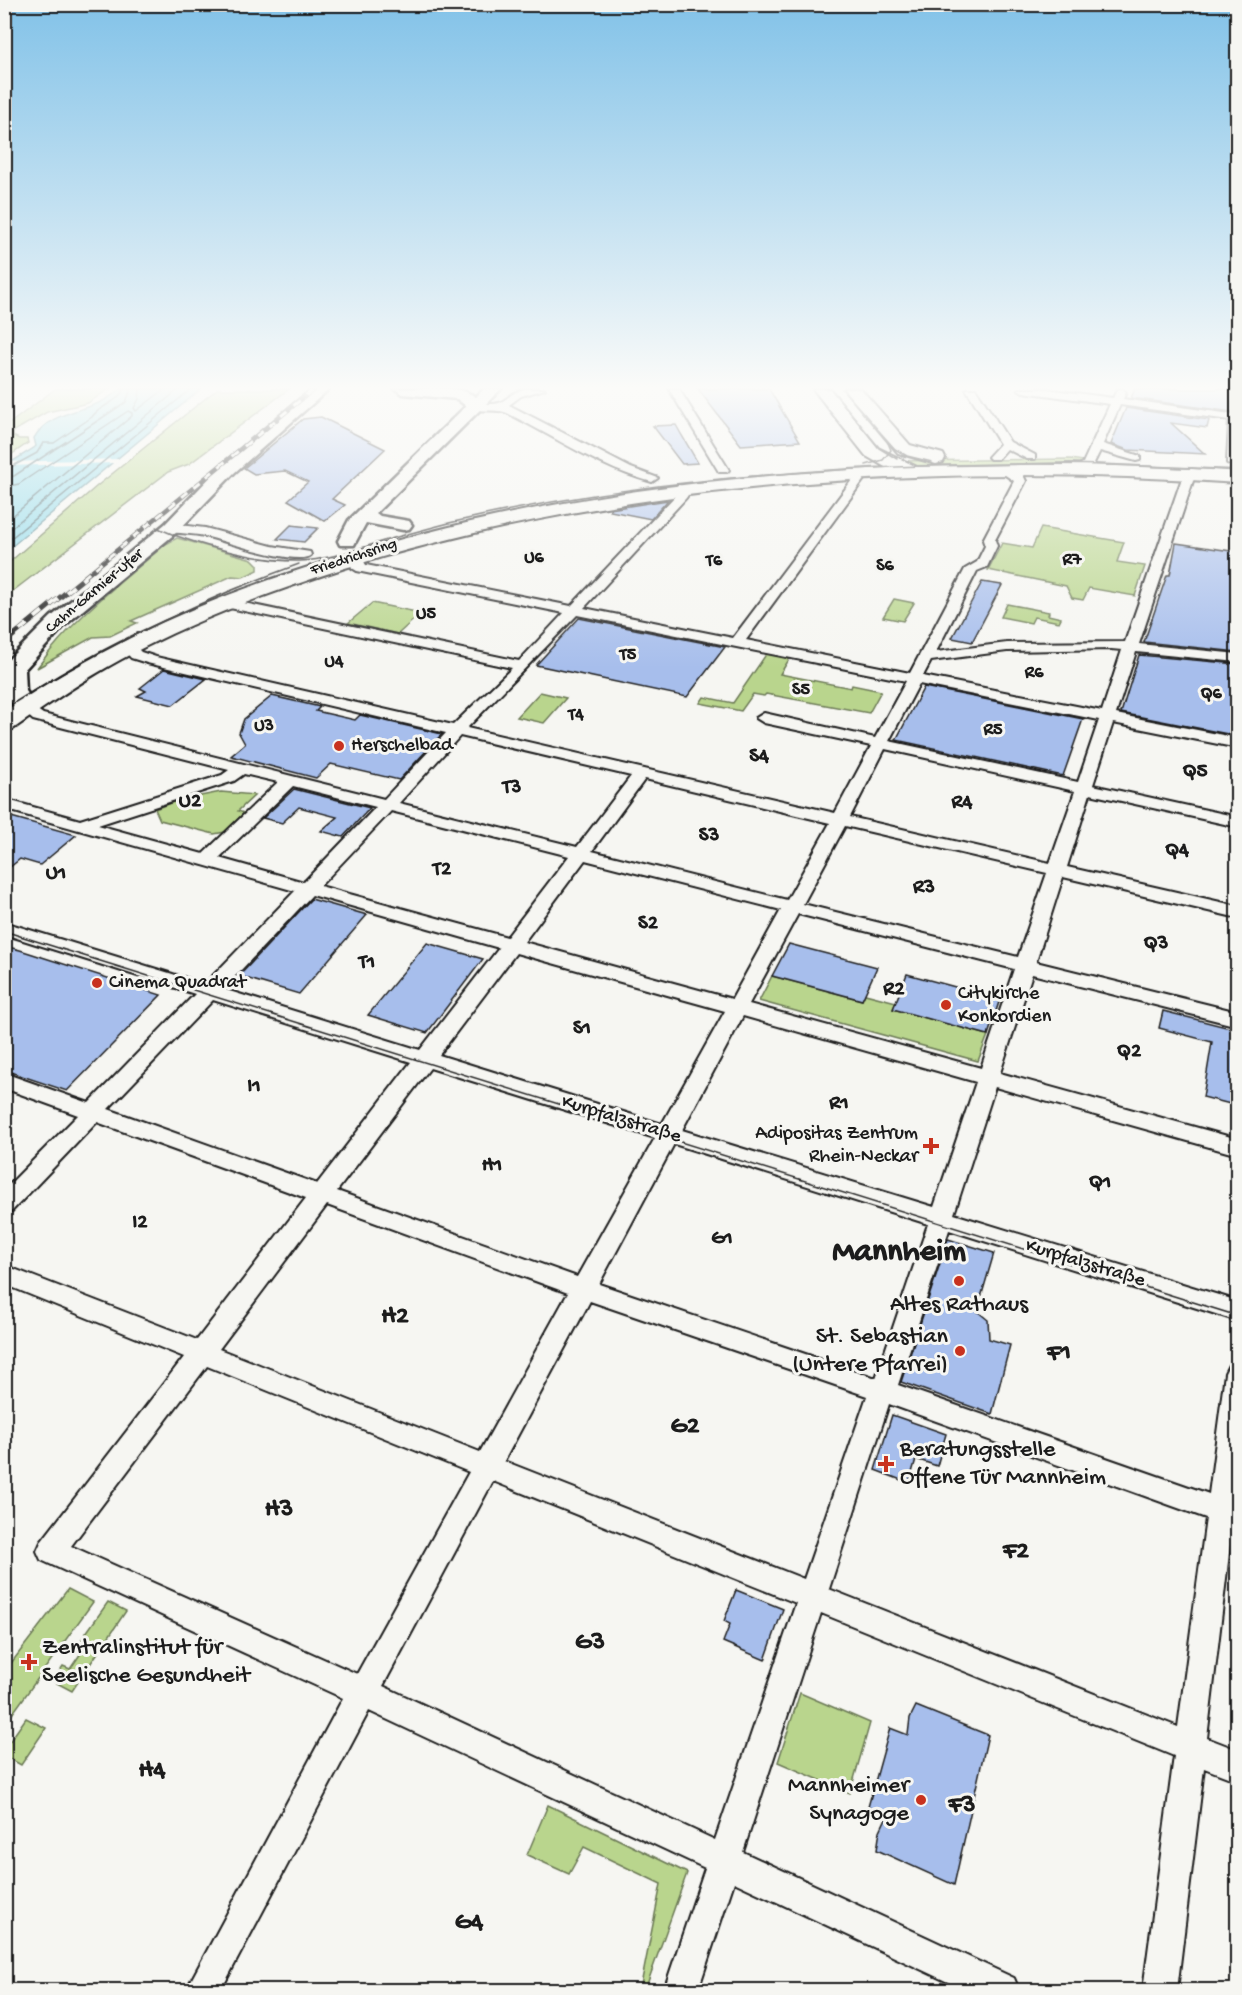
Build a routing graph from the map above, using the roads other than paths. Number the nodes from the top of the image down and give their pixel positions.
1 (215, 482) edge
2 (396, 482) edge
3 (597, 482) edge
4 (679, 482) edge
5 (684, 482) edge
6 (847, 482) edge
7 (1019, 482) edge
8 (1187, 482) edge
9 (365, 513) junction
10 (403, 525) junction
11 (171, 528) junction
12 (351, 549) junction
13 (312, 562) junction
14 (225, 603) junction
15 (574, 611) junction
16 (737, 643) junction
17 (1132, 646) junction
18 (128, 647) junction
19 (927, 657) junction
20 (1238, 658) edge
21 (522, 666) junction
22 (915, 678) junction
23 (13, 688) edge
24 (1108, 717) junction
25 (765, 718) dead end
26 (4, 724) edge
27 (457, 730) junction
28 (879, 743) junction
29 (1238, 743) edge
30 (242, 768) junction
31 (642, 773) junction
32 (290, 780) junction
33 (1084, 788) junction
34 (4, 804) edge
35 (388, 805) junction
36 (840, 820) junction
37 (1238, 822) edge
38 (86, 823) dead end
39 (581, 854) junction
40 (207, 860) junction
41 (1057, 871) junction
42 (308, 888) junction
43 (793, 907) junction
44 (1238, 912) edge
45 (4, 928) edge
46 (513, 945) junction
47 (1024, 965) junction
48 (208, 992) junction
49 (738, 1008) junction
50 (1238, 1019) edge
51 (426, 1059) junction
52 (987, 1077) junction
53 (4, 1080) edge
54 (93, 1113) junction
55 (669, 1135) junction
56 (1238, 1147) edge
57 (322, 1195) junction
58 (4, 1205) edge
59 (941, 1219) junction
60 (4, 1274) edge
61 (584, 1289) junction
62 (1238, 1311) edge
63 (201, 1354) junction
64 (1238, 1373) edge
65 (881, 1391) junction
66 (486, 1468) junction
67 (1229, 1514) edge
68 (812, 1597) junction
69 (363, 1692) junction
70 (1190, 1747) junction
71 (1238, 1766) edge
72 (724, 1861) junction
73 (205, 1990) edge
74 (681, 1990) edge
75 (1002, 1990) edge
76 (1160, 1990) edge

1 - 11 street, Cahn-Garnier-Ufer
2 - 9 street
3 - 10 main road, Friedrichsring
4 - 12 main road, Friedrichsring
5 - 15 street
6 - 16 street
7 - 19 street
8 - 17 street
9 - 10 street
9 - 12 street
10 - 12 main road, Friedrichsring
11 - 13 street
11 - 23 street, Cahn-Garnier-Ufer
12 - 13 main road, Friedrichsring
12 - 15 street
13 - 14 main road, Friedrichsring
13 - 23 main road, Friedrichsring
14 - 18 main road, Friedrichsring
14 - 21 street
15 - 16 street
15 - 21 street
16 - 22 street
17 - 19 street
17 - 20 street
17 - 24 street
18 - 23 main road, Friedrichsring
18 - 27 street
19 - 22 street
21 - 27 street
22 - 24 street
22 - 28 street
23 - 26 main road, Friedrichsring
23 - 30 street
24 - 29 street
24 - 33 street
25 - 28 street
27 - 31 street
27 - 35 street
28 - 33 street
28 - 36 street
30 - 32 street
30 - 38 street
31 - 36 street
31 - 39 street
32 - 35 street
32 - 40 street
33 - 37 street
33 - 41 street
34 - 40 street
35 - 39 street
35 - 42 street
36 - 41 street
36 - 43 street
39 - 43 street
39 - 46 street
40 - 42 street
41 - 44 street
41 - 47 street
42 - 46 street
42 - 48 street
43 - 47 street
43 - 49 street
45 - 48 street, Kurpfalzstraße
46 - 49 street
46 - 51 street
47 - 50 street
47 - 52 street
48 - 51 street, Kurpfalzstraße
48 - 54 street
49 - 52 street
49 - 55 street
51 - 55 street, Kurpfalzstraße
51 - 57 street
52 - 56 street
52 - 59 street
53 - 54 street
54 - 57 street
54 - 58 street
55 - 59 street, Kurpfalzstraße
55 - 61 street
57 - 61 street
57 - 63 street
59 - 62 street, Kurpfalzstraße
59 - 65 street
60 - 63 street
61 - 65 street
61 - 66 street
63 - 66 street
63 - 69 street
64 - 67 street
65 - 67 street
65 - 68 street
66 - 68 street
66 - 69 street
67 - 70 street
68 - 70 street
68 - 72 street
69 - 72 street
69 - 73 street
70 - 71 street
70 - 76 street
72 - 74 street
72 - 75 street

